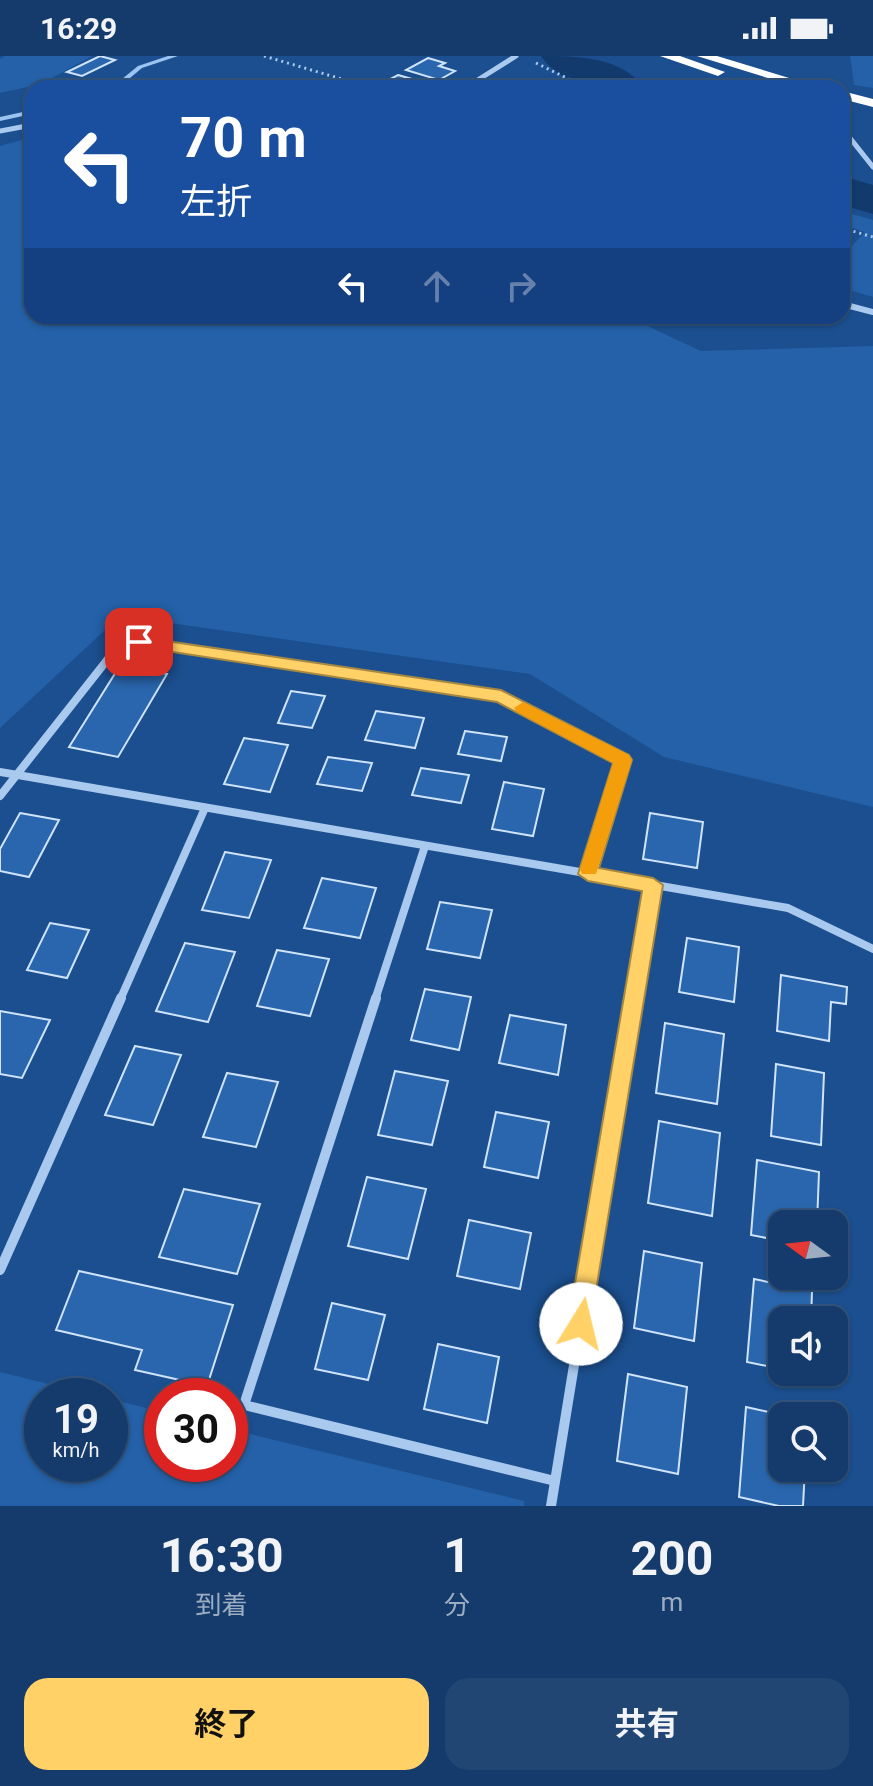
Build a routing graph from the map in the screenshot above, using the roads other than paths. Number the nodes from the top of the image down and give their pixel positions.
1 (516, 56) edge
2 (666, 56) edge
3 (703, 56) edge
4 (478, 80) edge
5 (744, 80) edge
6 (787, 80) edge
7 (850, 97) edge
8 (873, 103) edge
9 (850, 111) edge
10 (873, 116) edge
11 (24, 126) edge
12 (0, 131) edge
13 (850, 138) edge
14 (873, 167) edge
15 (850, 306) edge
16 (873, 312) edge
17 (0, 772) edge
18 (15, 775) junction
19 (0, 796) edge
20 (205, 808) junction
21 (425, 846) junction
22 (588, 874) junction
23 (653, 885) junction
24 (873, 949) edge
25 (0, 1270) edge
26 (555, 1481) junction
27 (551, 1506) edge

1 - 4 street
2 - 5 highway
3 - 6 highway
7 - 8 highway
9 - 10 highway
11 - 12 street
13 - 14 street
15 - 16 street
17 - 18 street
18 - 19 street
18 - 20 street
18 - 22 street
20 - 21 street
20 - 25 street
21 - 22 street
21 - 26 street
22 - 23 street
23 - 24 street
23 - 26 street
26 - 27 street

